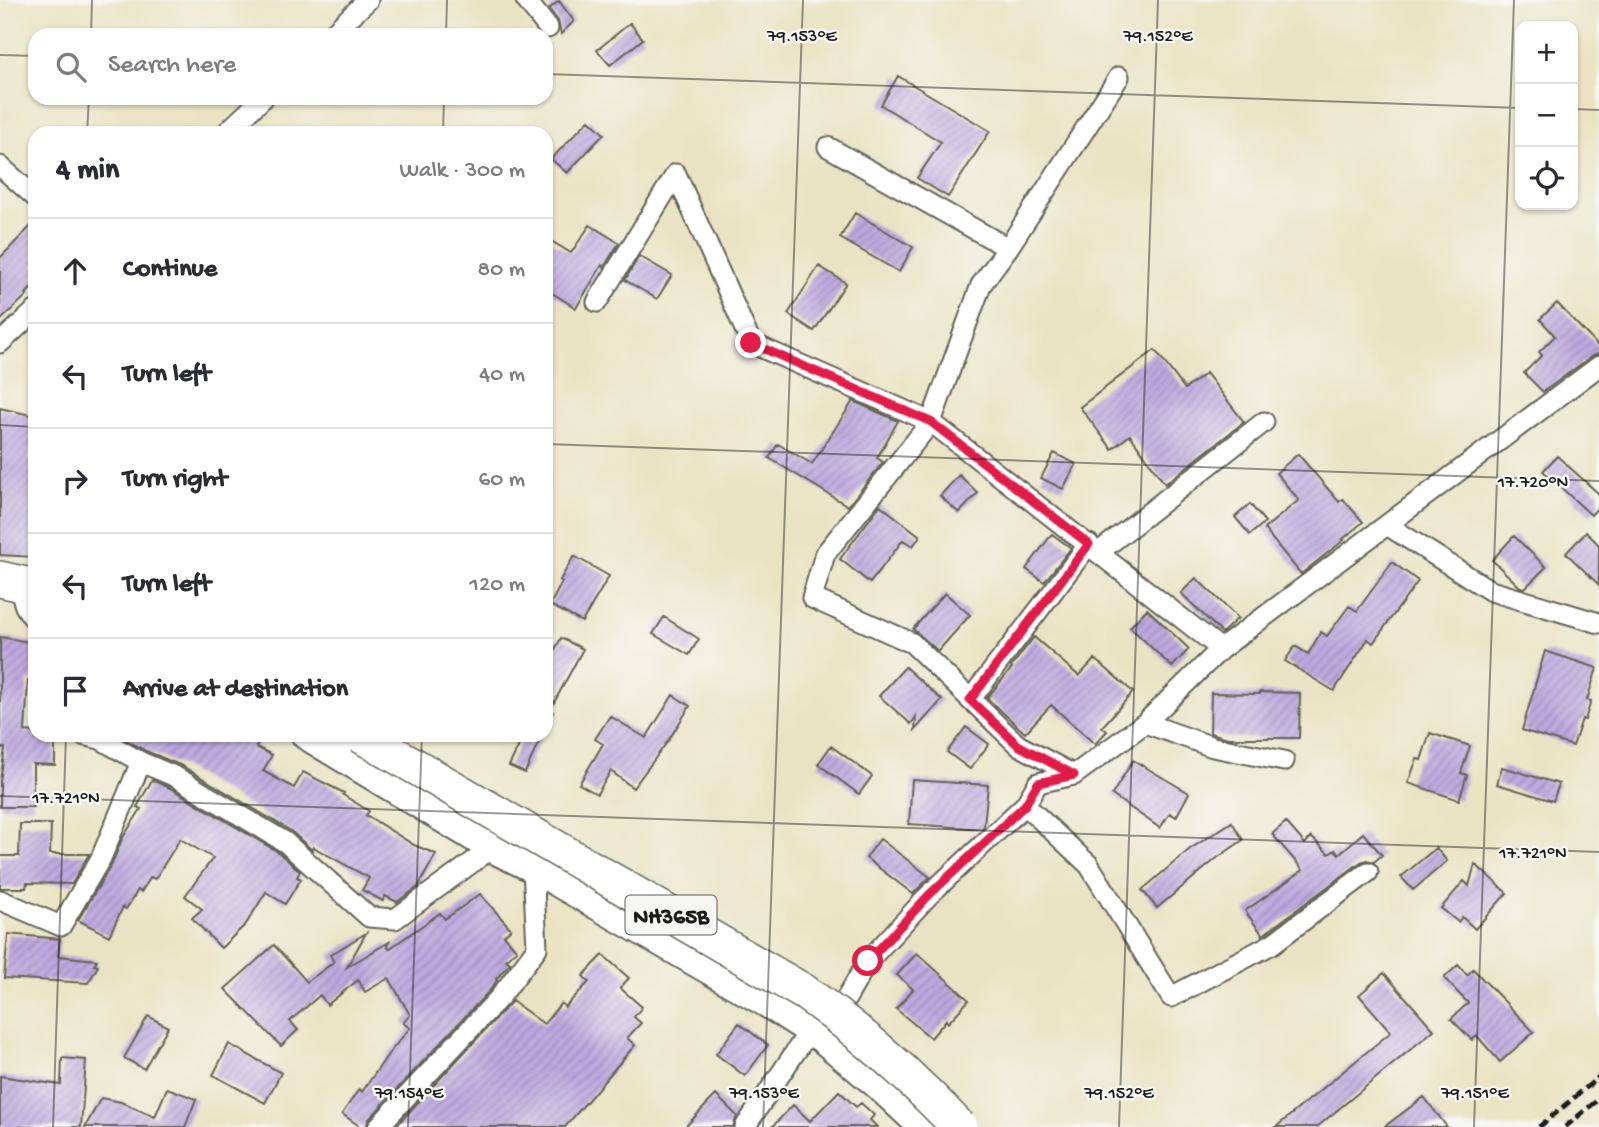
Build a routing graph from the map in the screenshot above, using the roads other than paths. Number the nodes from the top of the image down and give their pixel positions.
1 (368, 0) edge
2 (526, 0) edge
3 (338, 28) edge
4 (547, 28) edge
5 (1119, 76) dead end
6 (256, 105) edge
7 (233, 126) edge
8 (828, 147) dead end
9 (0, 166) edge
10 (28, 191) edge
11 (1008, 248) junction
12 (597, 302) dead end
13 (28, 317) edge
14 (0, 343) edge
15 (1599, 366) edge
16 (931, 422) junction
17 (1264, 422) dead end
18 (1387, 525) junction
19 (1094, 548) junction
20 (1599, 624) edge
21 (1221, 649) junction
22 (970, 700) junction
23 (1145, 723) junction
24 (107, 742) edge
25 (318, 742) edge
26 (373, 742) edge
27 (1284, 761) dead end
28 (141, 762) junction
29 (1074, 775) junction
30 (1025, 805) junction
31 (492, 848) junction
32 (533, 868) junction
33 (1368, 872) dead end
34 (0, 900) edge
35 (816, 1035) junction
36 (378, 1127) edge
37 (745, 1127) edge
38 (923, 1127) edge
39 (959, 1127) edge

1 - 3 street
2 - 4 street
5 - 11 street
6 - 7 street
8 - 11 street
9 - 10 street
11 - 16 street
12 - 16 street
13 - 14 street
15 - 18 street
16 - 19 street
16 - 22 street
17 - 19 street
18 - 20 street
18 - 21 street
19 - 21 street
19 - 22 street
21 - 23 street
22 - 29 street
23 - 27 street
23 - 29 street
24 - 28 street
25 - 31 street
26 - 39 highway, NH365B, bridge
28 - 31 street
28 - 34 street
29 - 30 street
30 - 33 street
30 - 35 street
31 - 32 street
32 - 35 street
32 - 36 street
35 - 37 street
35 - 38 street

